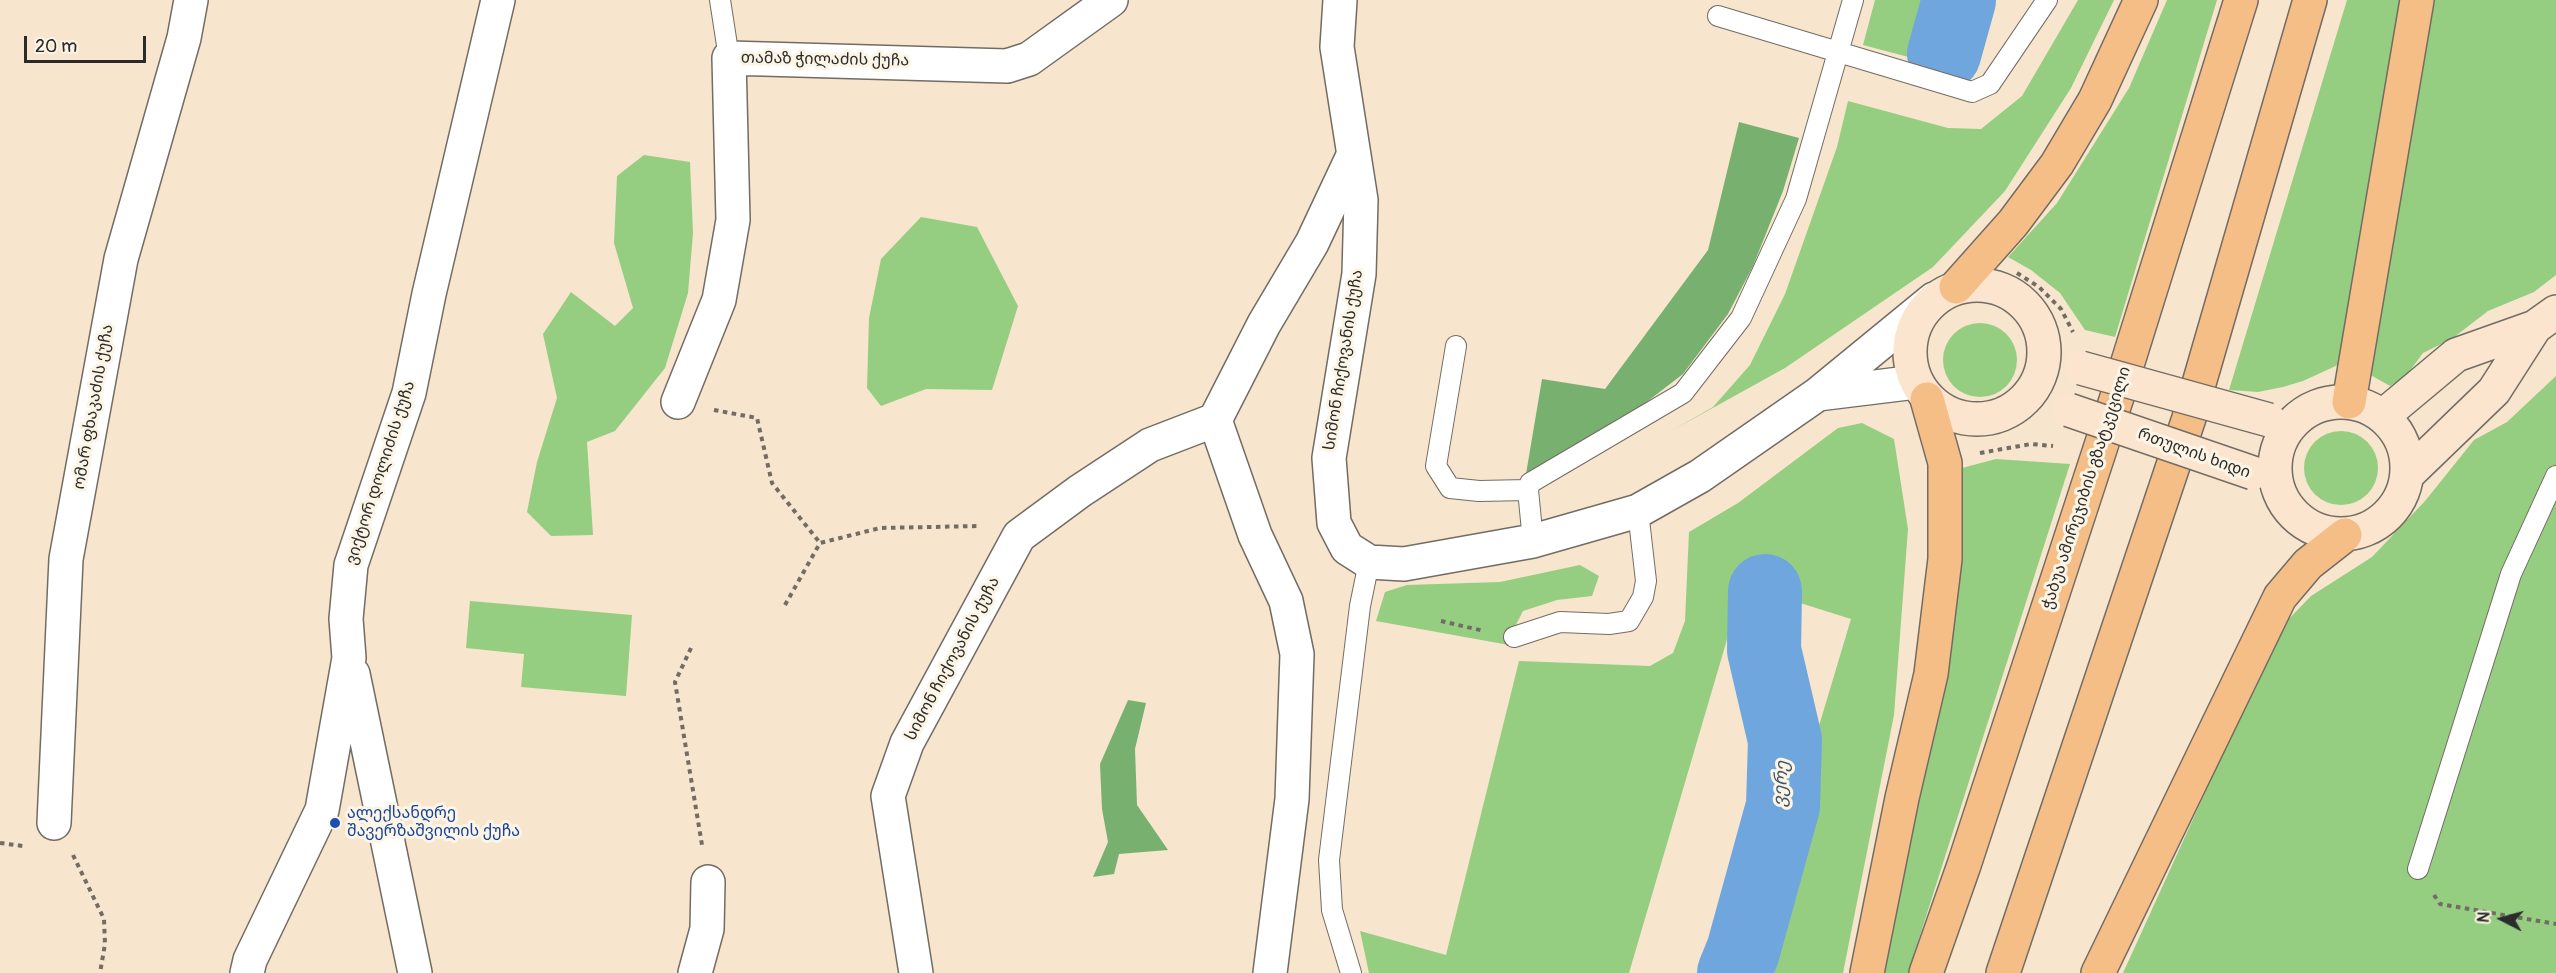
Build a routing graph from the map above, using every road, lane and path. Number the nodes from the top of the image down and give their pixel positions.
1 (191, 0) edge
2 (498, 0) edge
3 (720, 0) edge
4 (1111, 0) edge
5 (1340, 0) edge
6 (1853, 0) edge
7 (2047, 0) edge
8 (2141, 0) edge
9 (2241, 0) edge
10 (2310, 0) edge
11 (2418, 0) edge
12 (1718, 16) dead end
13 (1839, 54) junction
14 (729, 58) junction
15 (1352, 158) junction
16 (1979, 262) junction
17 (1945, 293) junction
18 (2546, 320) edge
19 (2076, 336) dead end
20 (1456, 346) dead end
21 (2043, 346) junction
22 (1922, 390) junction
23 (1818, 393) junction
24 (678, 402) joint
25 (2349, 402) junction
26 (2383, 416) junction
27 (1989, 419) junction
28 (1215, 420) junction
29 (2280, 422) junction
30 (2408, 474) junction
31 (2556, 476) edge
32 (1528, 490) junction
33 (2286, 505) junction
34 (1638, 511) junction
35 (2345, 535) junction
36 (1019, 536) junction
37 (1533, 542) junction
38 (820, 543) junction
39 (1369, 562) junction
40 (785, 605) dead end
41 (1441, 621) dead end
42 (1514, 638) joint
43 (691, 648) dead end
44 (349, 658) junction
45 (54, 823) joint
46 (2418, 869) joint
47 (708, 882) joint
48 (2556, 924) edge
49 (100, 973) edge
50 (247, 973) edge
51 (415, 973) edge
52 (694, 973) edge
53 (916, 973) edge
54 (1270, 973) edge
55 (1351, 973) edge
56 (1867, 973) edge
57 (1926, 973) edge
58 (2002, 973) edge
59 (2098, 973) edge

1 - 45 street, ომარ ფხაკაძის ქუჩა
2 - 44 street, ვიქტორ დოლიძის ქუჩა
3 - 14 lane
4 - 14 street, თამაზ ჭილაძის ქუჩა
5 - 15 street, სიმონ ჩიქოვანის ქუჩა
6 - 13 lane
7 - 13 lane
8 - 16 main road
9 - 57 main road, ჭაბუა ამირეჯიბის გზატკეცილი
10 - 58 main road
11 - 25 main road
12 - 13 lane
13 - 32 lane
14 - 24 street, თამაზ ჭილაძის ქუჩა
15 - 28 street
15 - 39 street, სიმონ ჩიქოვანის ქუჩა
16 - 17 main road
16 - 19 path
17 - 21 main road
17 - 22 main road
17 - 23 street
18 - 26 main road
18 - 30 main road
20 - 32 lane
21 - 27 main road
21 - 29 main road, bridge
22 - 23 street
22 - 27 main road
22 - 56 main road
23 - 34 street
24 - 38 path
25 - 26 main road
25 - 29 main road
26 - 30 main road
27 - 33 main road, რთულის ხიდი, bridge
28 - 36 street, სიმონ ჩიქოვანის ქუჩა
28 - 54 street
29 - 33 main road
30 - 35 main road
31 - 46 lane
32 - 37 lane
33 - 35 main road
34 - 37 street
34 - 42 lane
35 - 59 main road
36 - 38 path
36 - 53 street, სიმონ ჩიქოვანის ქუჩა
37 - 39 street
38 - 40 path
39 - 55 lane
41 - 42 path
43 - 47 path
44 - 50 street, ვიქტორ დოლიძის ქუჩა
44 - 51 street
45 - 49 path
46 - 48 path
47 - 52 street

